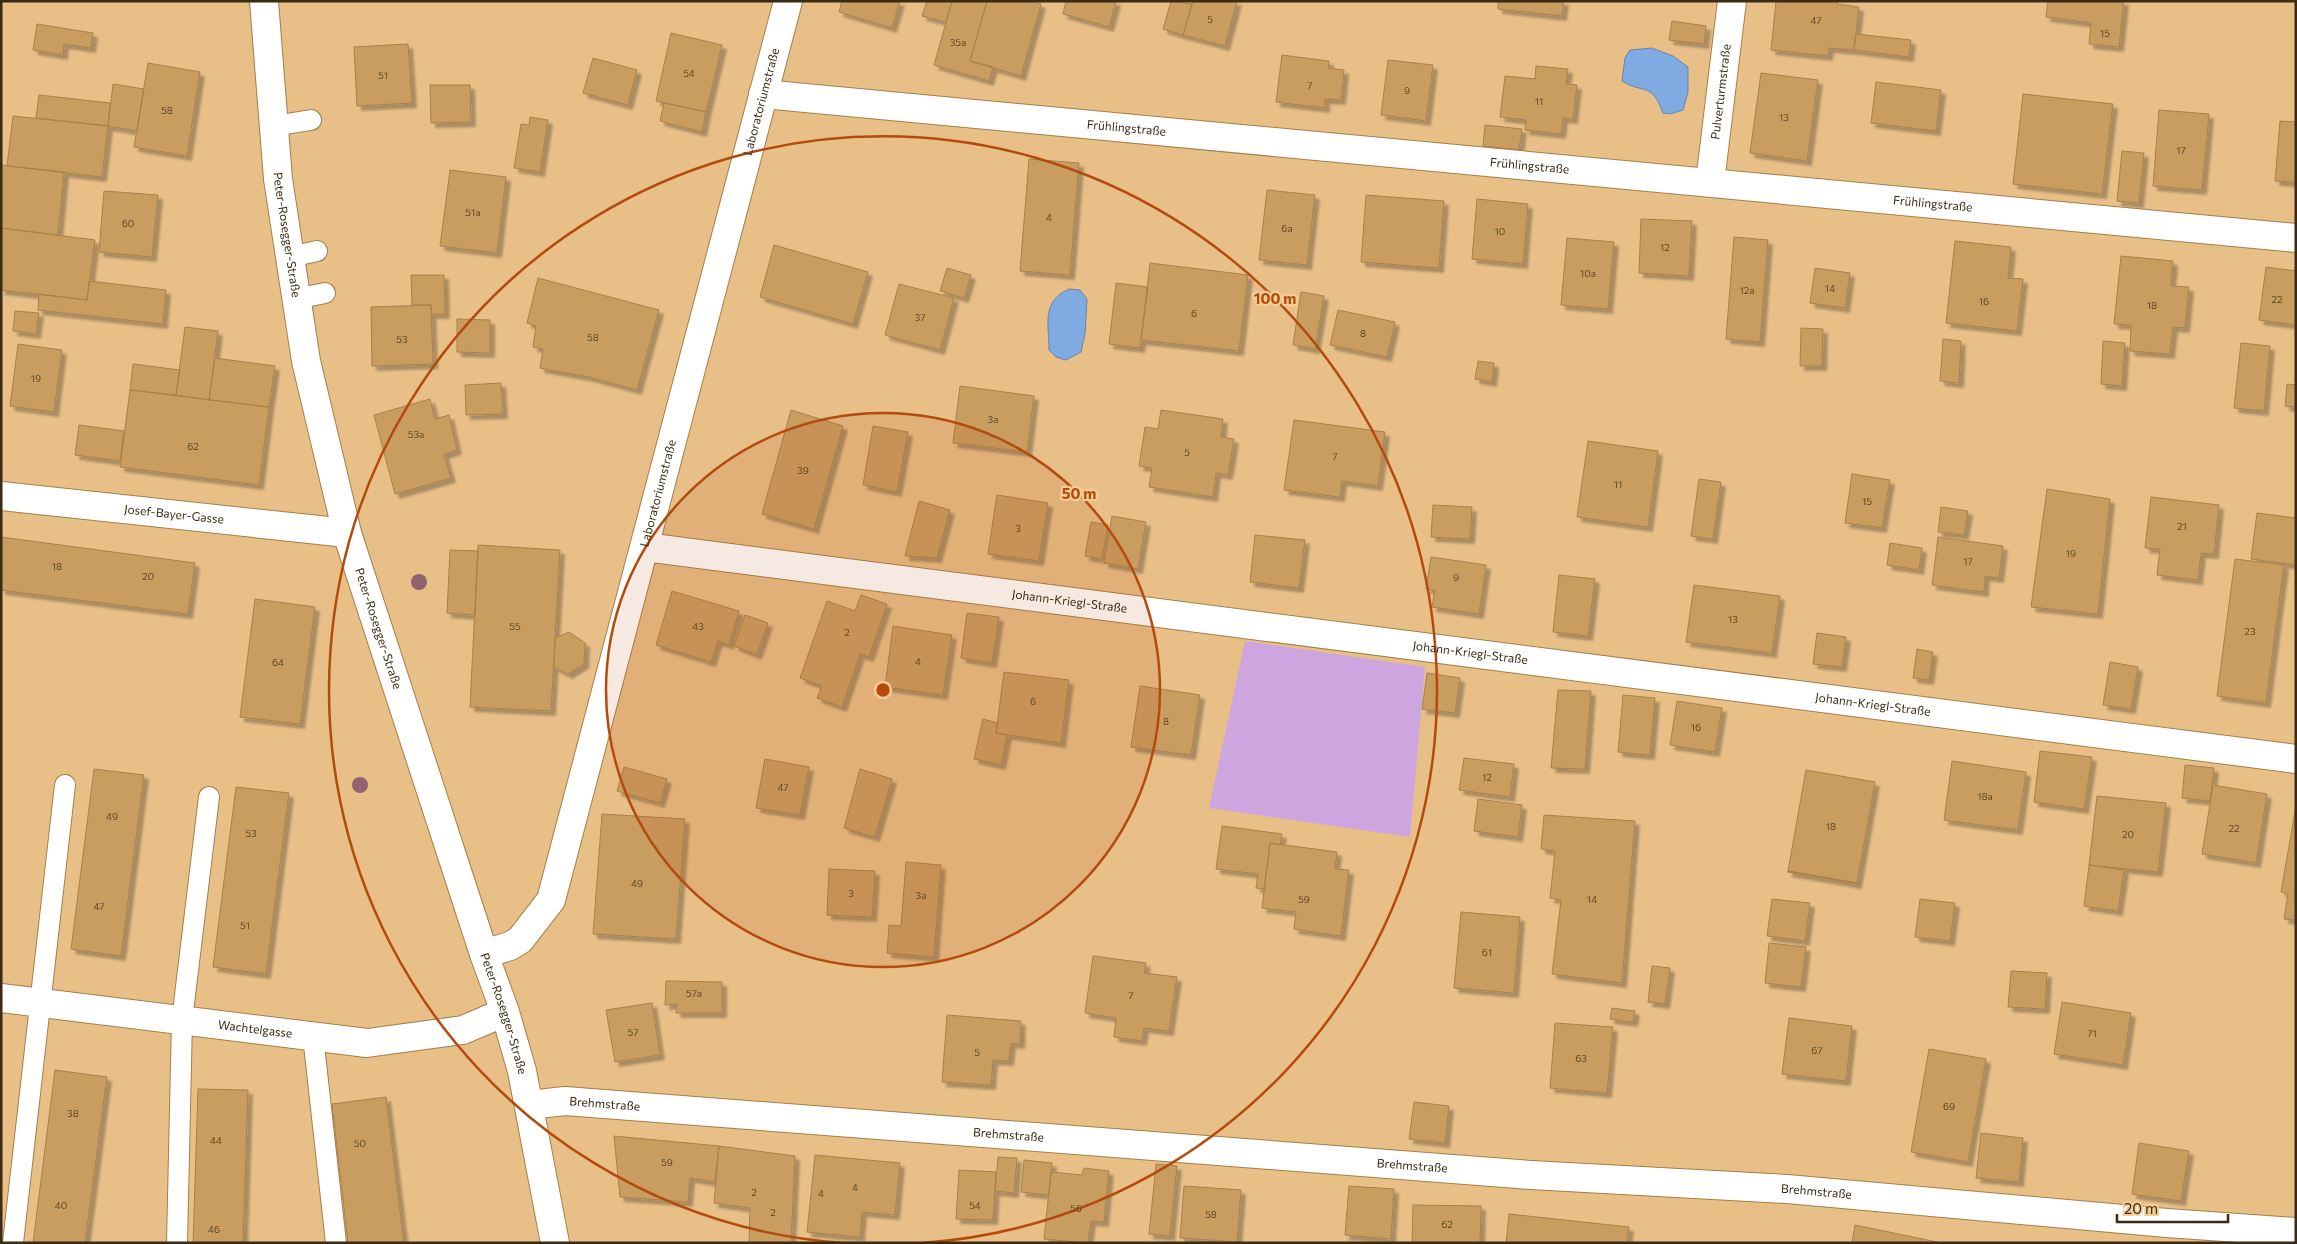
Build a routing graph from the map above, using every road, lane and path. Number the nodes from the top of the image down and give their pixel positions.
1 (264, 1) edge
2 (788, 1) edge
3 (1732, 1) edge
4 (764, 94) junction
5 (311, 120) dead end
6 (274, 126) junction
7 (1710, 182) junction
8 (2296, 238) edge
9 (317, 251) dead end
10 (290, 257) junction
11 (325, 293) dead end
12 (296, 299) junction
13 (1, 496) edge
14 (347, 533) junction
15 (645, 547) junction
16 (2296, 759) edge
17 (65, 785) dead end
18 (209, 797) dead end
19 (484, 954) junction
20 (1, 998) edge
21 (40, 1002) junction
22 (505, 1012) junction
23 (182, 1020) junction
24 (314, 1036) junction
25 (530, 1105) junction
26 (2296, 1232) edge
27 (13, 1243) edge
28 (178, 1243) edge
29 (336, 1243) edge
30 (555, 1243) edge

1 - 6 street, Peter-Rosegger-Straße
2 - 4 street, Laboratoriumstraße
3 - 7 street, Pulverturmstraße
4 - 7 street, Frühlingstraße
4 - 15 street, Laboratoriumstraße
5 - 6 lane
6 - 10 street, Peter-Rosegger-Straße
7 - 8 street, Frühlingstraße
9 - 10 lane
10 - 12 street, Peter-Rosegger-Straße
11 - 12 lane
12 - 14 street, Peter-Rosegger-Straße
13 - 14 street, Josef-Bayer-Gasse
14 - 19 street, Peter-Rosegger-Straße
15 - 16 street, Johann-Kriegl-Straße
15 - 19 street, Laboratoriumstraße
17 - 21 lane
18 - 23 lane
19 - 22 street, Peter-Rosegger-Straße
20 - 21 street, Wachtelgasse
21 - 23 street, Wachtelgasse
21 - 27 lane
22 - 24 street, Wachtelgasse
22 - 25 street, Peter-Rosegger-Straße
23 - 24 street, Wachtelgasse
23 - 28 lane
24 - 29 lane
25 - 26 street, Brehmstraße
25 - 30 street, Peter-Rosegger-Straße

